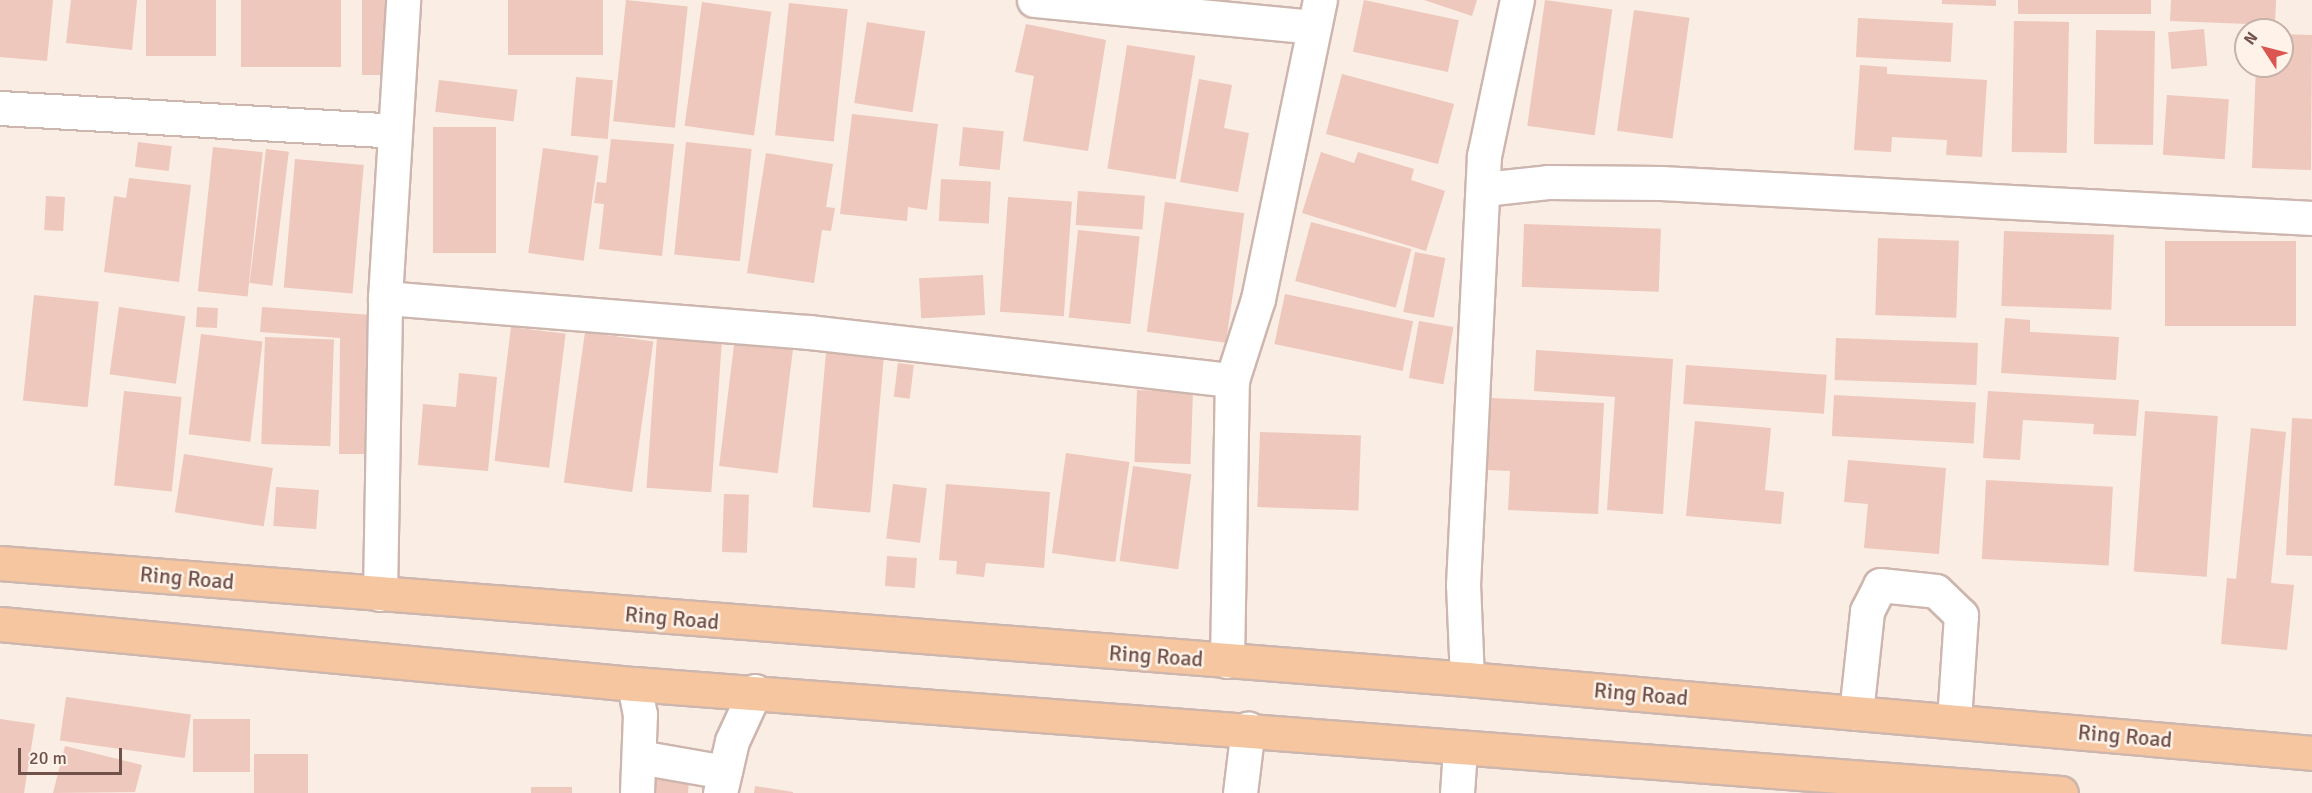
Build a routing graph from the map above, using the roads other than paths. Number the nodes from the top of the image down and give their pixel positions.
1 (403, 0) edge
2 (1034, 0) edge
3 (1517, 0) edge
4 (1316, 13) edge
5 (0, 108) edge
6 (393, 131) junction
7 (1484, 189) junction
8 (2312, 218) edge
9 (385, 298) junction
10 (1232, 380) junction
11 (0, 563) edge
12 (380, 594) junction
13 (0, 624) edge
14 (1227, 661) junction
15 (1467, 679) junction
16 (634, 684) junction
17 (755, 691) junction
18 (1856, 713) junction
19 (1954, 721) junction
20 (1248, 728) junction
21 (1460, 748) junction
22 (2312, 753) edge
23 (639, 757) junction
24 (722, 783) edge
25 (637, 793) edge
26 (1240, 793) edge
27 (1457, 793) edge
28 (2061, 793) edge

1 - 6 street
2 - 4 street
3 - 7 street
4 - 10 street
5 - 6 street
6 - 9 street
7 - 8 street
7 - 15 street
9 - 10 street
9 - 12 street
10 - 14 street
11 - 12 main road, Ring Road
12 - 14 main road, Ring Road
13 - 16 main road
14 - 15 main road, Ring Road
15 - 18 main road, Ring Road
16 - 17 main road
16 - 23 street
17 - 20 main road
17 - 24 street
18 - 19 main road, Ring Road
18 - 19 street
19 - 22 main road, Ring Road
20 - 21 main road
20 - 26 street
21 - 27 street
21 - 28 main road
23 - 24 street
23 - 25 street

